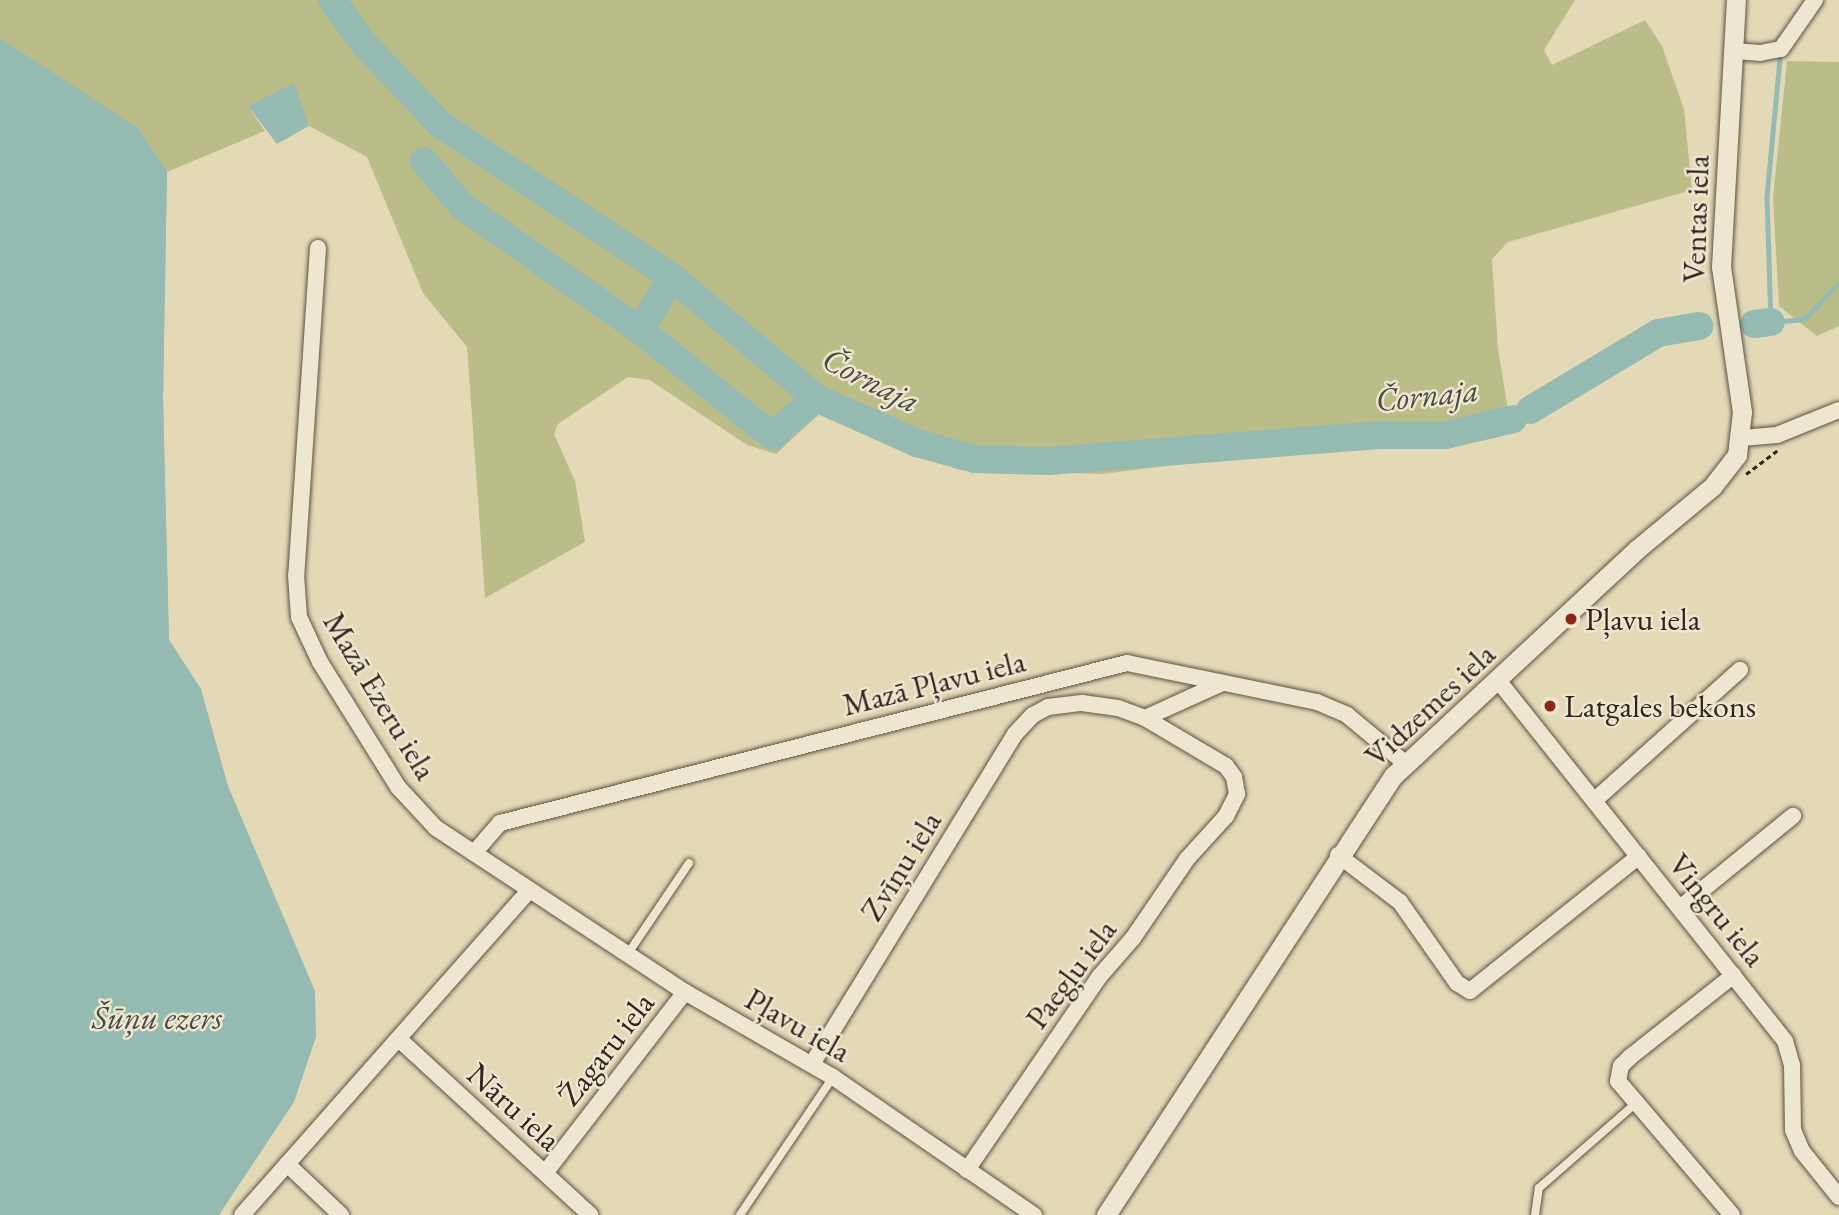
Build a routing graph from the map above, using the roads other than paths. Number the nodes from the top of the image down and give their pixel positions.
1 (1735, 0) edge
2 (1815, 0) edge
3 (1733, 51) junction
4 (318, 248) dead end
5 (1839, 410) edge
6 (1742, 438) junction
7 (1740, 670) dead end
8 (1497, 679) junction
9 (1222, 683) junction
10 (1145, 718) junction
11 (1405, 763) junction
12 (1595, 800) junction
13 (1793, 816) dead end
14 (474, 853) junction
15 (1338, 855) junction
16 (1639, 856) junction
17 (689, 863) dead end
18 (530, 890) junction
19 (1680, 908) junction
20 (627, 956) junction
21 (1734, 975) junction
22 (685, 992) junction
23 (401, 1041) junction
24 (812, 1063) junction
25 (833, 1077) junction
26 (1636, 1103) junction
27 (287, 1164) junction
28 (967, 1170) junction
29 (545, 1173) junction
30 (1839, 1197) edge
31 (242, 1215) edge
32 (341, 1215) edge
33 (590, 1215) edge
34 (740, 1215) edge
35 (1034, 1215) edge
36 (1106, 1215) edge
37 (1535, 1215) edge
38 (1732, 1215) edge

1 - 3 street, Ventas iela
2 - 3 street
3 - 6 street, Ventas iela
4 - 14 street, Mazā Ezeru iela
5 - 6 street
6 - 8 street, Vidzemes iela
7 - 12 street
8 - 11 street, Vidzemes iela
8 - 12 street, Vingru iela
9 - 10 street
9 - 11 street, Mazā Pļavu iela
9 - 14 street, Mazā Pļavu iela
10 - 24 street, Zvīņu iela
10 - 28 street, Paegļu iela
11 - 15 street, Vidzemes iela
12 - 16 street, Vingru iela
13 - 19 street
14 - 18 street, Mazā Ezeru iela
15 - 16 street
15 - 36 street, Vidzemes iela
16 - 19 street, Vingru iela
17 - 20 lane
18 - 20 street, Pļavu iela
18 - 23 street
19 - 21 street, Vingru iela
20 - 22 street, Pļavu iela
21 - 26 street
21 - 30 street, Vingru iela
22 - 24 street, Pļavu iela
22 - 29 street, Žagaru iela
23 - 27 street
23 - 29 street, Nāru iela
24 - 25 street, Pļavu iela
25 - 28 street, Pļavu iela
25 - 34 lane
26 - 37 lane
26 - 38 street
27 - 31 street
27 - 32 street
28 - 35 street, Pļavu iela
29 - 33 street, Nāru iela

